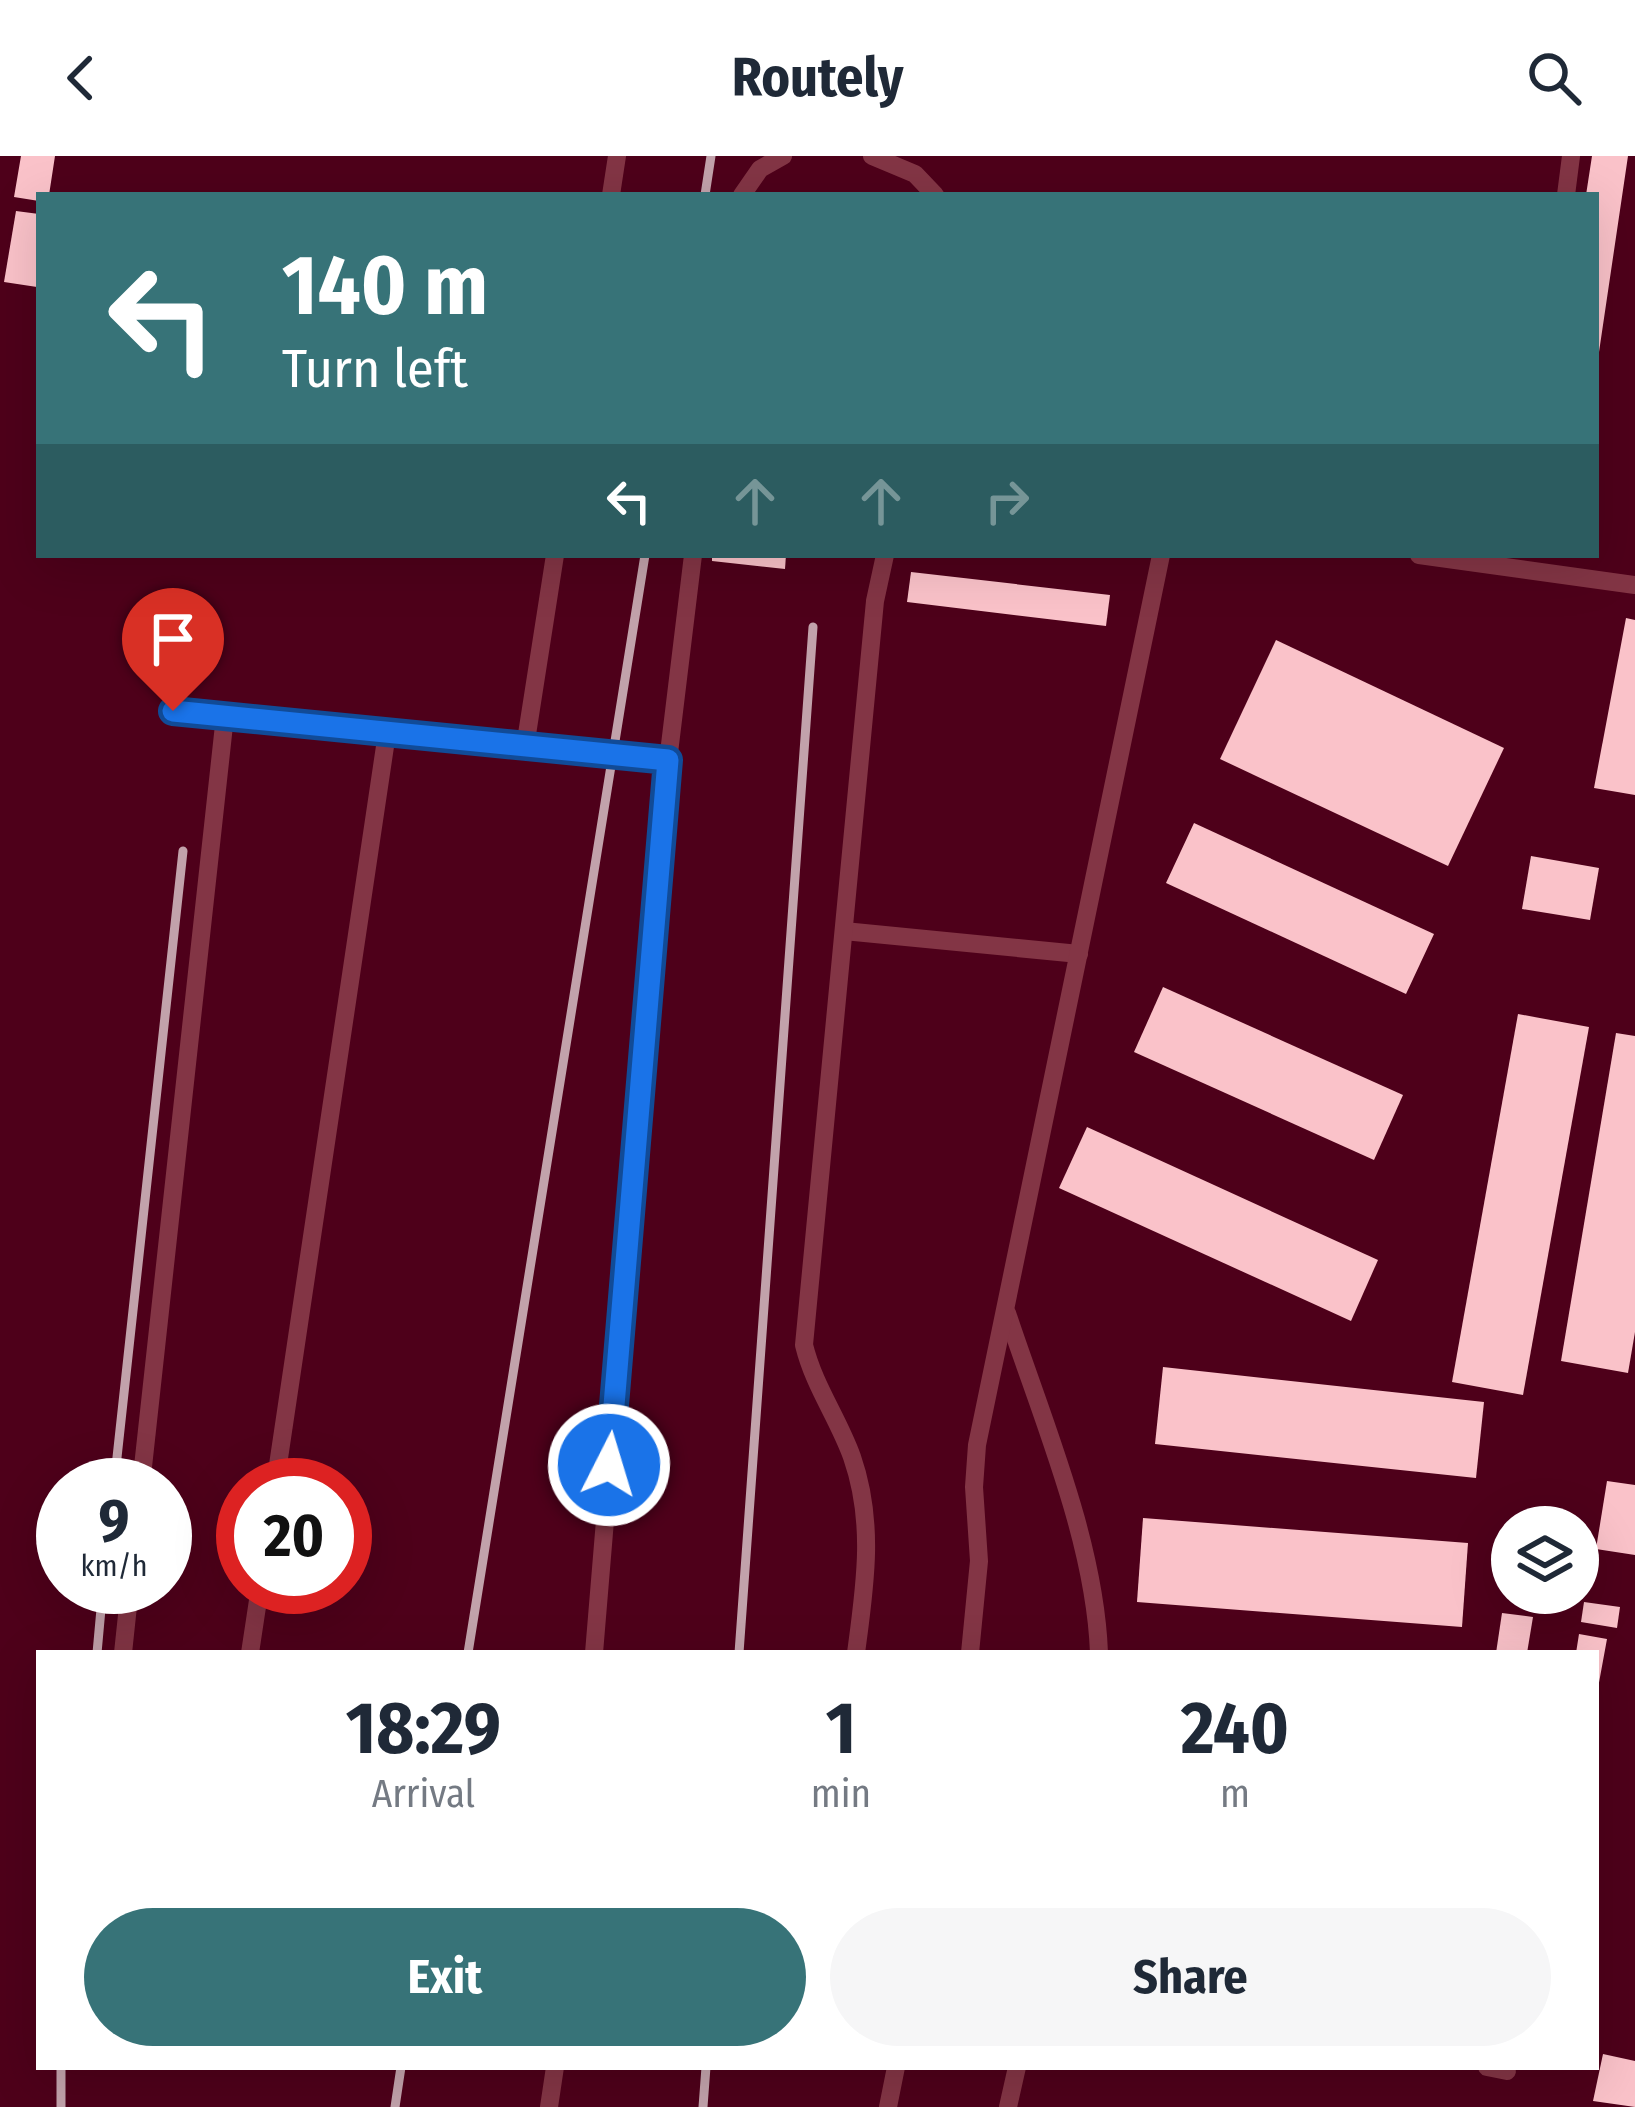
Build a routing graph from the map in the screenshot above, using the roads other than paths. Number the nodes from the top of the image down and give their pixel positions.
1 (617, 156) edge
2 (782, 156) edge
3 (872, 156) edge
4 (1571, 156) edge
5 (611, 192) edge
6 (744, 192) edge
7 (932, 192) edge
8 (1566, 192) edge
9 (555, 558) edge
10 (693, 558) edge
11 (884, 558) edge
12 (1160, 558) edge
13 (1471, 558) edge
14 (1541, 562) edge
15 (1635, 585) edge
16 (173, 711) dead end
17 (225, 716) junction
18 (387, 733) junction
19 (525, 747) junction
20 (668, 760) junction
21 (844, 931) junction
22 (1078, 954) junction
23 (1005, 1309) junction
24 (144, 1458) edge
25 (279, 1458) edge
26 (127, 1614) edge
27 (256, 1614) edge
28 (123, 1650) edge
29 (250, 1650) edge
30 (594, 1650) edge
31 (856, 1650) edge
32 (970, 1650) edge
33 (1099, 1650) edge
34 (555, 2070) edge
35 (895, 2070) edge
36 (1016, 2070) edge
37 (1503, 2070) edge
38 (1508, 2071) dead end
39 (549, 2107) edge
40 (888, 2107) edge
41 (1008, 2107) edge

1 - 5 lane
2 - 6 lane
3 - 7 lane
4 - 8 lane
9 - 19 lane
10 - 20 lane
11 - 21 lane
12 - 22 lane
13 - 14 lane
14 - 15 lane
16 - 17 lane
17 - 18 lane
17 - 24 lane
18 - 19 lane
18 - 25 lane
19 - 20 lane
20 - 30 lane
21 - 22 lane
21 - 31 lane
22 - 23 lane
23 - 32 lane
23 - 33 lane
26 - 28 lane
27 - 29 lane
34 - 39 lane
35 - 40 lane
36 - 41 lane
37 - 38 lane

